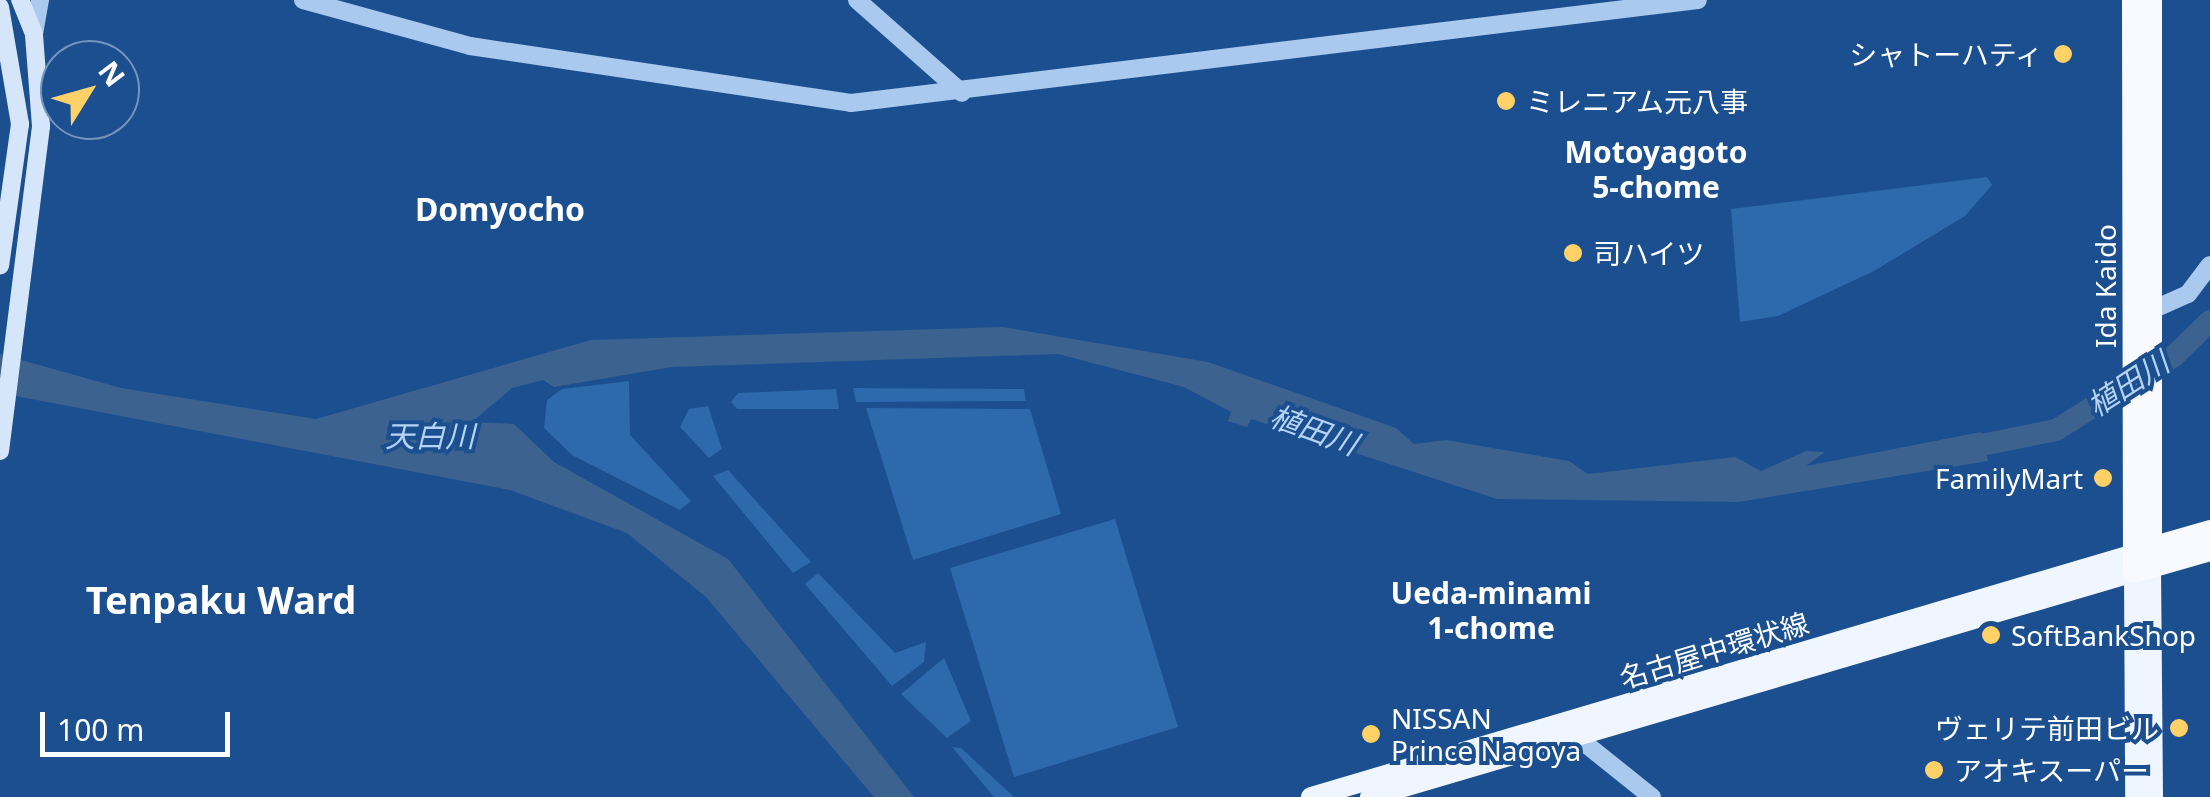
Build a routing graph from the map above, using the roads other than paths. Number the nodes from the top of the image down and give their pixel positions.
1 (20, 0) edge
2 (40, 0) edge
3 (303, 0) edge
4 (858, 0) edge
5 (1698, 0) edge
6 (2133, 0) edge
7 (2151, 0) edge
8 (0, 7) edge
9 (34, 34) junction
10 (962, 93) junction
11 (2210, 265) edge
12 (0, 266) edge
13 (2146, 325) junction
14 (1, 444) edge
15 (2210, 531) edge
16 (2210, 550) edge
17 (2142, 560) junction
18 (1577, 737) junction
19 (1311, 797) edge
20 (1370, 797) edge
21 (1652, 797) edge
22 (2135, 797) edge
23 (2153, 797) edge

1 - 9 main road
2 - 9 street
3 - 10 street
4 - 10 street
5 - 10 street
6 - 13 highway, Ida Kaido
7 - 13 highway, Ida Kaido
8 - 12 main road
9 - 14 main road
11 - 13 street
13 - 17 highway, Ida Kaido
15 - 17 highway
16 - 17 highway
17 - 18 main road, 名古屋中環状線
17 - 19 main road, 名古屋中環状線
17 - 22 main road
17 - 23 main road
18 - 20 main road, 名古屋中環状線
18 - 21 street

